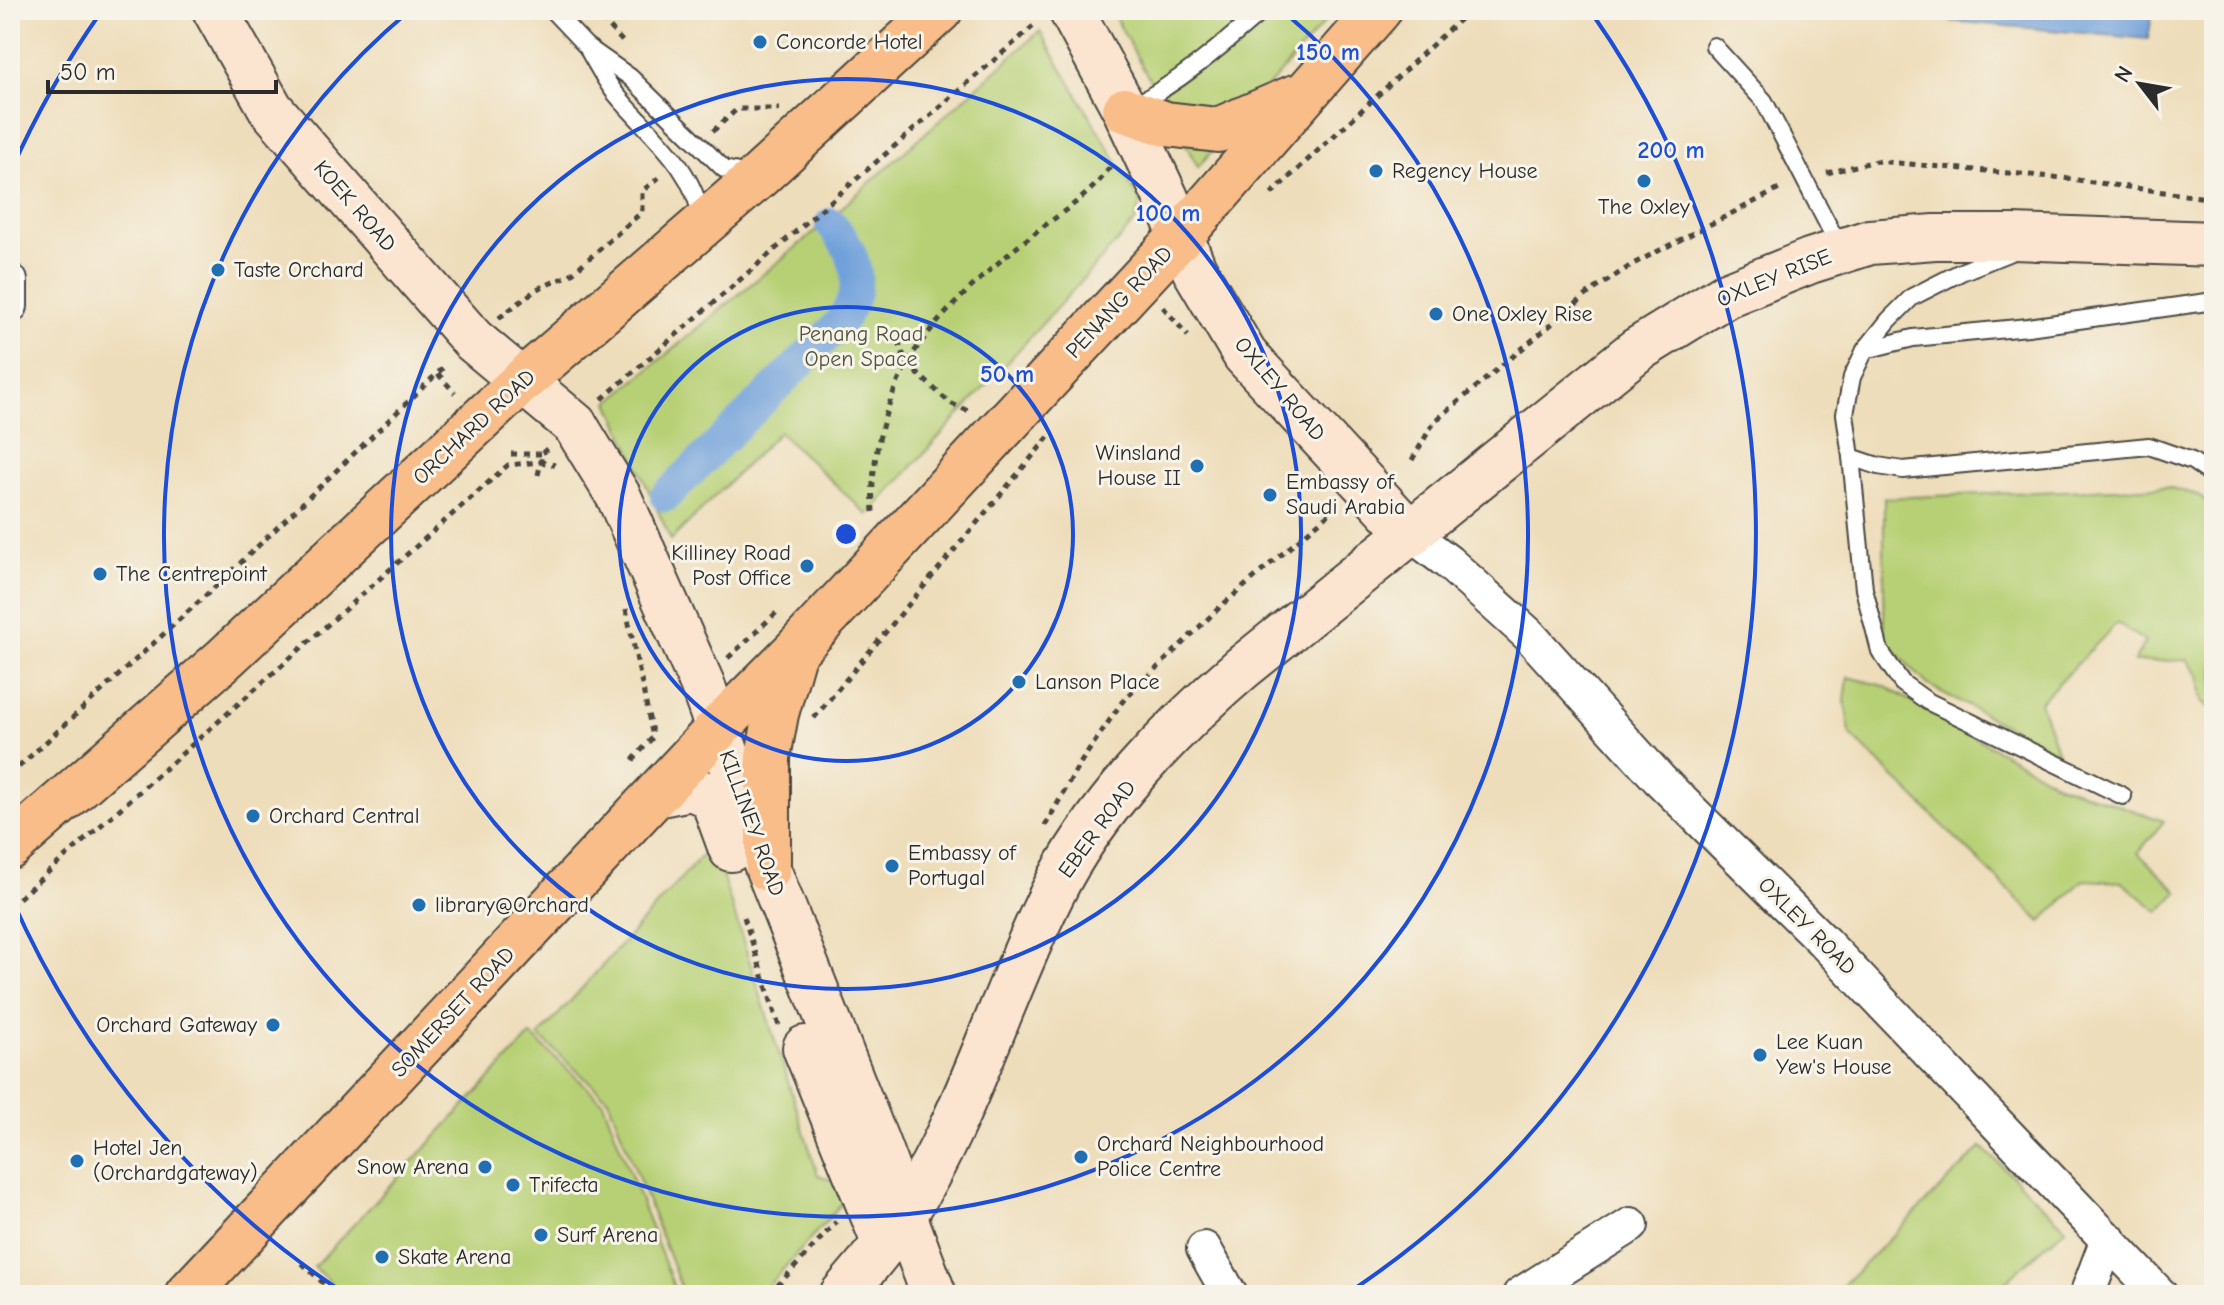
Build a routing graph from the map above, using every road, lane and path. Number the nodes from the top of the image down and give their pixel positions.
1 (215, 10) edge
2 (552, 10) edge
3 (940, 10) edge
4 (1263, 10) edge
5 (1379, 10) edge
6 (1470, 10) edge
7 (1057, 13) edge
8 (586, 46) junction
9 (1714, 46) dead end
10 (1305, 93) junction
11 (789, 99) dead end
12 (1125, 110) junction
13 (698, 145) junction
14 (678, 163) junction
15 (758, 177) junction
16 (1266, 198) dead end
17 (702, 223) junction
18 (1189, 227) junction
19 (2044, 238) junction
20 (2214, 244) edge
21 (1842, 251) junction
22 (10, 281) edge
23 (2214, 301) edge
24 (10, 306) edge
25 (498, 319) dead end
26 (898, 341) dead end
27 (1865, 350) junction
28 (449, 361) dead end
29 (907, 364) junction
30 (438, 374) junction
31 (521, 382) junction
32 (457, 395) dead end
33 (602, 399) dead end
34 (968, 411) dead end
35 (1051, 434) dead end
36 (552, 444) dead end
37 (511, 454) dead end
38 (541, 454) junction
39 (1851, 457) junction
40 (2214, 476) edge
41 (873, 514) dead end
42 (1418, 528) junction
43 (626, 607) dead end
44 (794, 652) junction
45 (808, 725) dead end
46 (719, 727) junction
47 (653, 737) dead end
48 (10, 775) edge
49 (656, 795) junction
50 (2123, 796) dead end
51 (10, 847) edge
52 (768, 869) junction
53 (10, 906) edge
54 (1631, 1225) dead end
55 (895, 1231) junction
56 (2108, 1239) junction
57 (1204, 1249) dead end
58 (302, 1263) dead end
59 (187, 1295) edge
60 (336, 1295) edge
61 (842, 1295) edge
62 (905, 1295) edge
63 (934, 1295) edge
64 (1230, 1295) edge
65 (1520, 1295) edge
66 (2087, 1295) edge
67 (2160, 1295) edge

1 - 31 street, KOEK ROAD
2 - 8 lane
3 - 15 main road, ORCHARD ROAD
4 - 12 lane
5 - 10 main road, PENANG ROAD
6 - 16 path
7 - 12 street, OXLEY ROAD
7 - 33 path
8 - 13 lane
8 - 14 lane
9 - 21 lane
10 - 12 main road
10 - 18 main road, PENANG ROAD
11 - 13 path
12 - 18 street, OXLEY ROAD
12 - 29 path
13 - 15 lane
14 - 17 lane
14 - 25 path
15 - 17 main road, ORCHARD ROAD
17 - 31 main road, ORCHARD ROAD
18 - 42 street, OXLEY ROAD
18 - 44 main road, PENANG ROAD
19 - 20 street, OXLEY RISE
19 - 21 street, OXLEY RISE
19 - 27 lane
21 - 42 street, OXLEY RISE
22 - 24 street
23 - 27 lane
26 - 29 path
27 - 39 lane
28 - 30 path
29 - 34 path
29 - 41 path
30 - 32 path
30 - 48 path
31 - 46 street, KILLINEY ROAD
31 - 51 main road, ORCHARD ROAD
35 - 45 path
36 - 38 path
37 - 38 path
38 - 53 path
39 - 40 lane
39 - 50 lane
42 - 55 street, EBER ROAD
42 - 56 street, OXLEY ROAD
43 - 47 path
44 - 46 main road, PENANG ROAD
44 - 52 main road
46 - 49 main road, SOMERSET ROAD
46 - 52 street, KILLINEY ROAD
49 - 55 street, KILLINEY ROAD
49 - 59 main road, SOMERSET ROAD
52 - 55 street, KILLINEY ROAD
54 - 65 street
55 - 61 street, EBER ROAD
55 - 62 street, KILLINEY ROAD
55 - 63 street, KILLINEY ROAD
56 - 66 street
56 - 67 street, OXLEY ROAD
57 - 64 street
58 - 60 path

